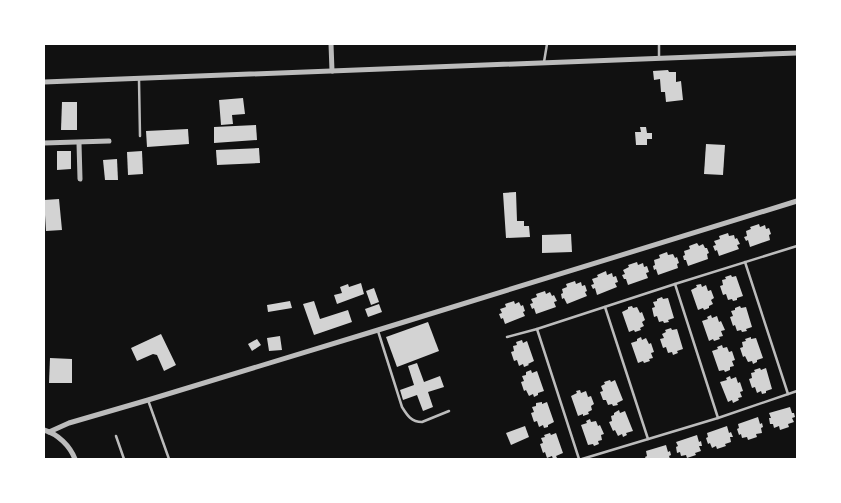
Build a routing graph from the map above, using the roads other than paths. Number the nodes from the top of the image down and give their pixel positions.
1 (331, 44) edge
2 (547, 44) edge
3 (659, 44) edge
4 (797, 53) edge
5 (660, 58) junction
6 (544, 62) junction
7 (332, 71) junction
8 (138, 78) junction
9 (44, 82) edge
10 (140, 136) dead end
11 (109, 141) dead end
12 (44, 143) edge
13 (79, 143) junction
14 (80, 179) dead end
15 (797, 201) edge
16 (797, 246) edge
17 (745, 262) junction
18 (675, 284) junction
19 (605, 307) junction
20 (537, 329) junction
21 (378, 330) junction
22 (507, 337) dead end
23 (797, 391) edge
24 (788, 394) junction
25 (148, 400) junction
26 (449, 411) dead end
27 (718, 418) junction
28 (46, 431) edge
29 (116, 436) dead end
30 (648, 439) junction
31 (75, 459) edge
32 (124, 459) edge
33 (169, 459) edge
34 (581, 459) edge

1 - 7 street
2 - 6 lane
3 - 5 lane
4 - 5 street
5 - 6 street
6 - 7 street
7 - 8 street
8 - 9 street
8 - 10 lane
11 - 13 street
12 - 13 street
13 - 14 street
15 - 21 street
16 - 17 lane
17 - 18 lane
17 - 24 lane
18 - 19 lane
18 - 27 lane
19 - 20 lane
19 - 30 lane
20 - 22 lane
20 - 34 lane
21 - 25 street
21 - 26 lane
23 - 24 lane
24 - 27 lane
25 - 28 street
25 - 33 lane
27 - 30 lane
28 - 31 street
29 - 32 lane
30 - 34 lane

